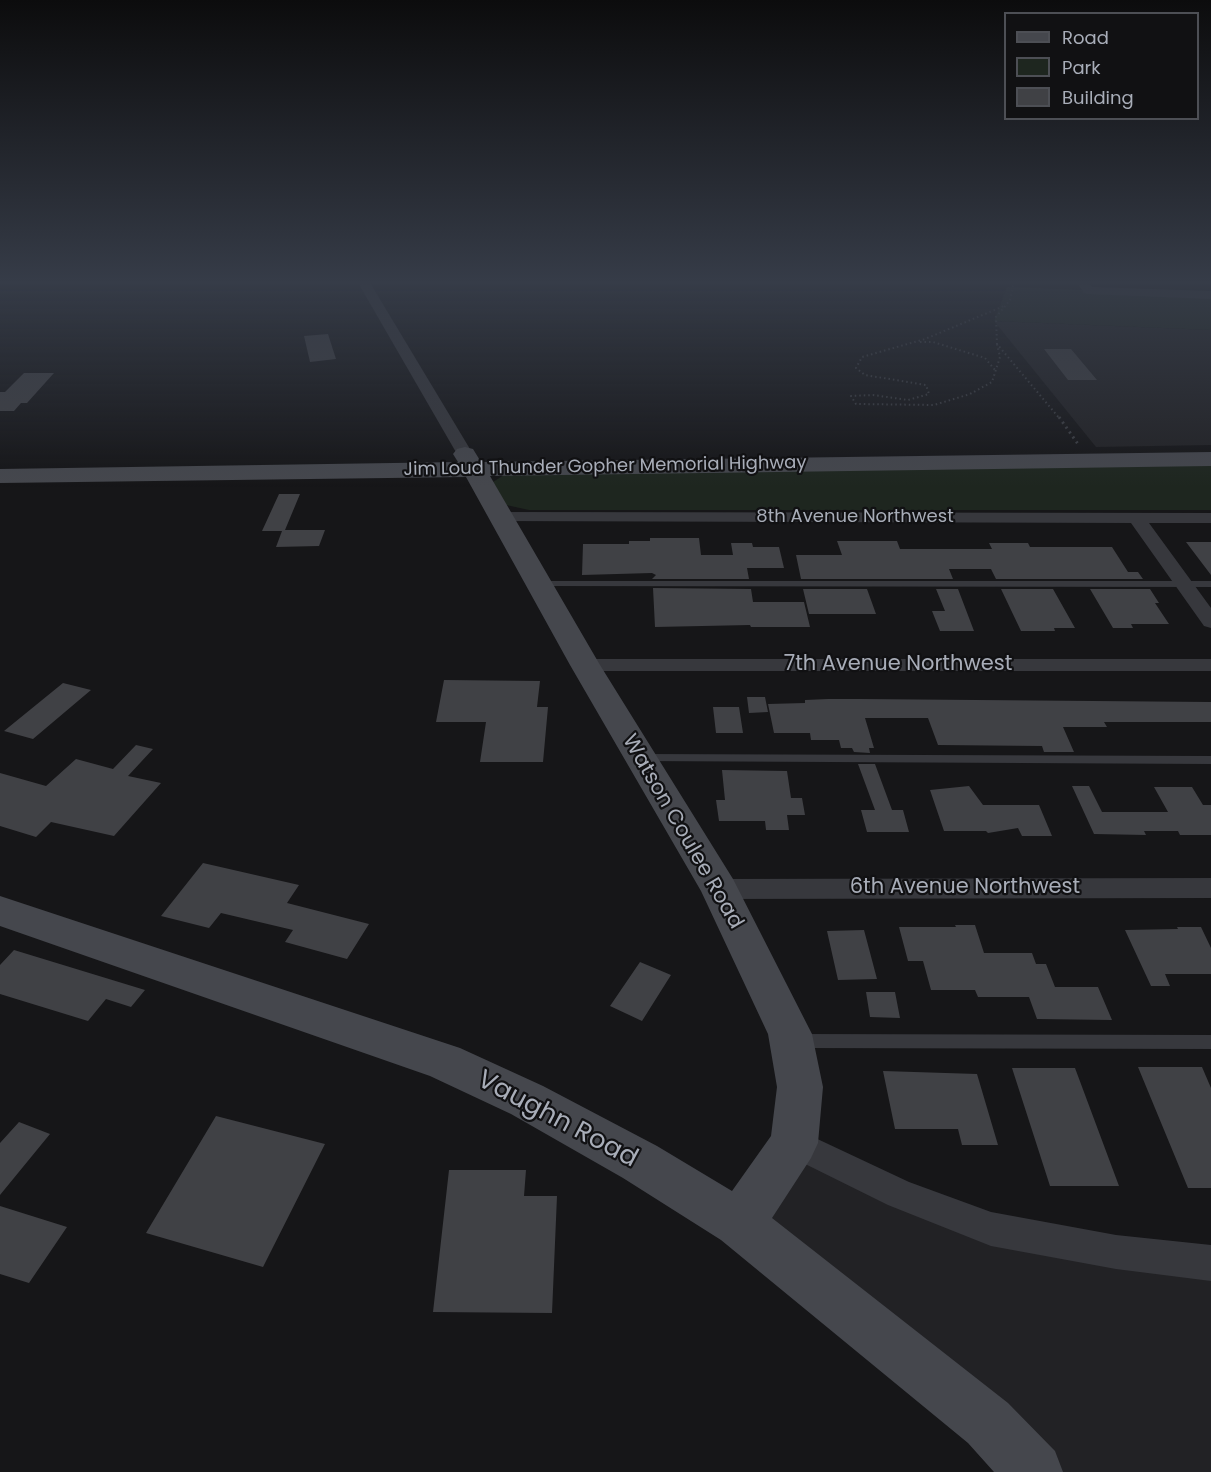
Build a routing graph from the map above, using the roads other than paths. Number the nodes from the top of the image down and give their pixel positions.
1 (403, 350) edge
2 (1211, 446) edge
3 (1211, 459) edge
4 (0, 461) edge
5 (469, 461) junction
6 (0, 476) edge
7 (498, 517) junction
8 (1136, 518) junction
9 (1211, 518) edge
10 (538, 584) junction
11 (1184, 584) junction
12 (1211, 584) edge
13 (1211, 622) edge
14 (585, 665) junction
15 (1211, 665) edge
16 (641, 758) junction
17 (1211, 760) edge
18 (1211, 888) edge
19 (719, 889) junction
20 (0, 911) edge
21 (791, 1041) junction
22 (1211, 1042) edge
23 (794, 1143) junction
24 (738, 1223) junction
25 (1211, 1263) edge
26 (1034, 1472) edge

1 - 5 street
2 - 5 main road, Jim Loud Thunder Gopher Memorial Highway
3 - 5 main road, Jim Loud Thunder Gopher Memorial Highway
4 - 5 main road, Jim Loud Thunder Gopher Memorial Highway
5 - 6 main road, Jim Loud Thunder Gopher Memorial Highway
5 - 7 main road, Watson Coulee Road
7 - 8 street, 8th Avenue Northwest
7 - 10 main road, Watson Coulee Road
8 - 9 street, 8th Avenue Northwest
8 - 11 street
10 - 11 lane
10 - 14 main road, Watson Coulee Road
11 - 12 lane
11 - 13 street
14 - 15 street, 7th Avenue Northwest
14 - 16 main road, Watson Coulee Road
16 - 17 lane
16 - 19 main road, Watson Coulee Road
18 - 19 street, 6th Avenue Northwest
19 - 21 main road, Watson Coulee Road
20 - 24 main road, Vaughn Road
21 - 22 lane
21 - 23 main road, Watson Coulee Road
23 - 24 main road, Watson Coulee Road
23 - 25 street
24 - 26 main road, Vaughn Road

